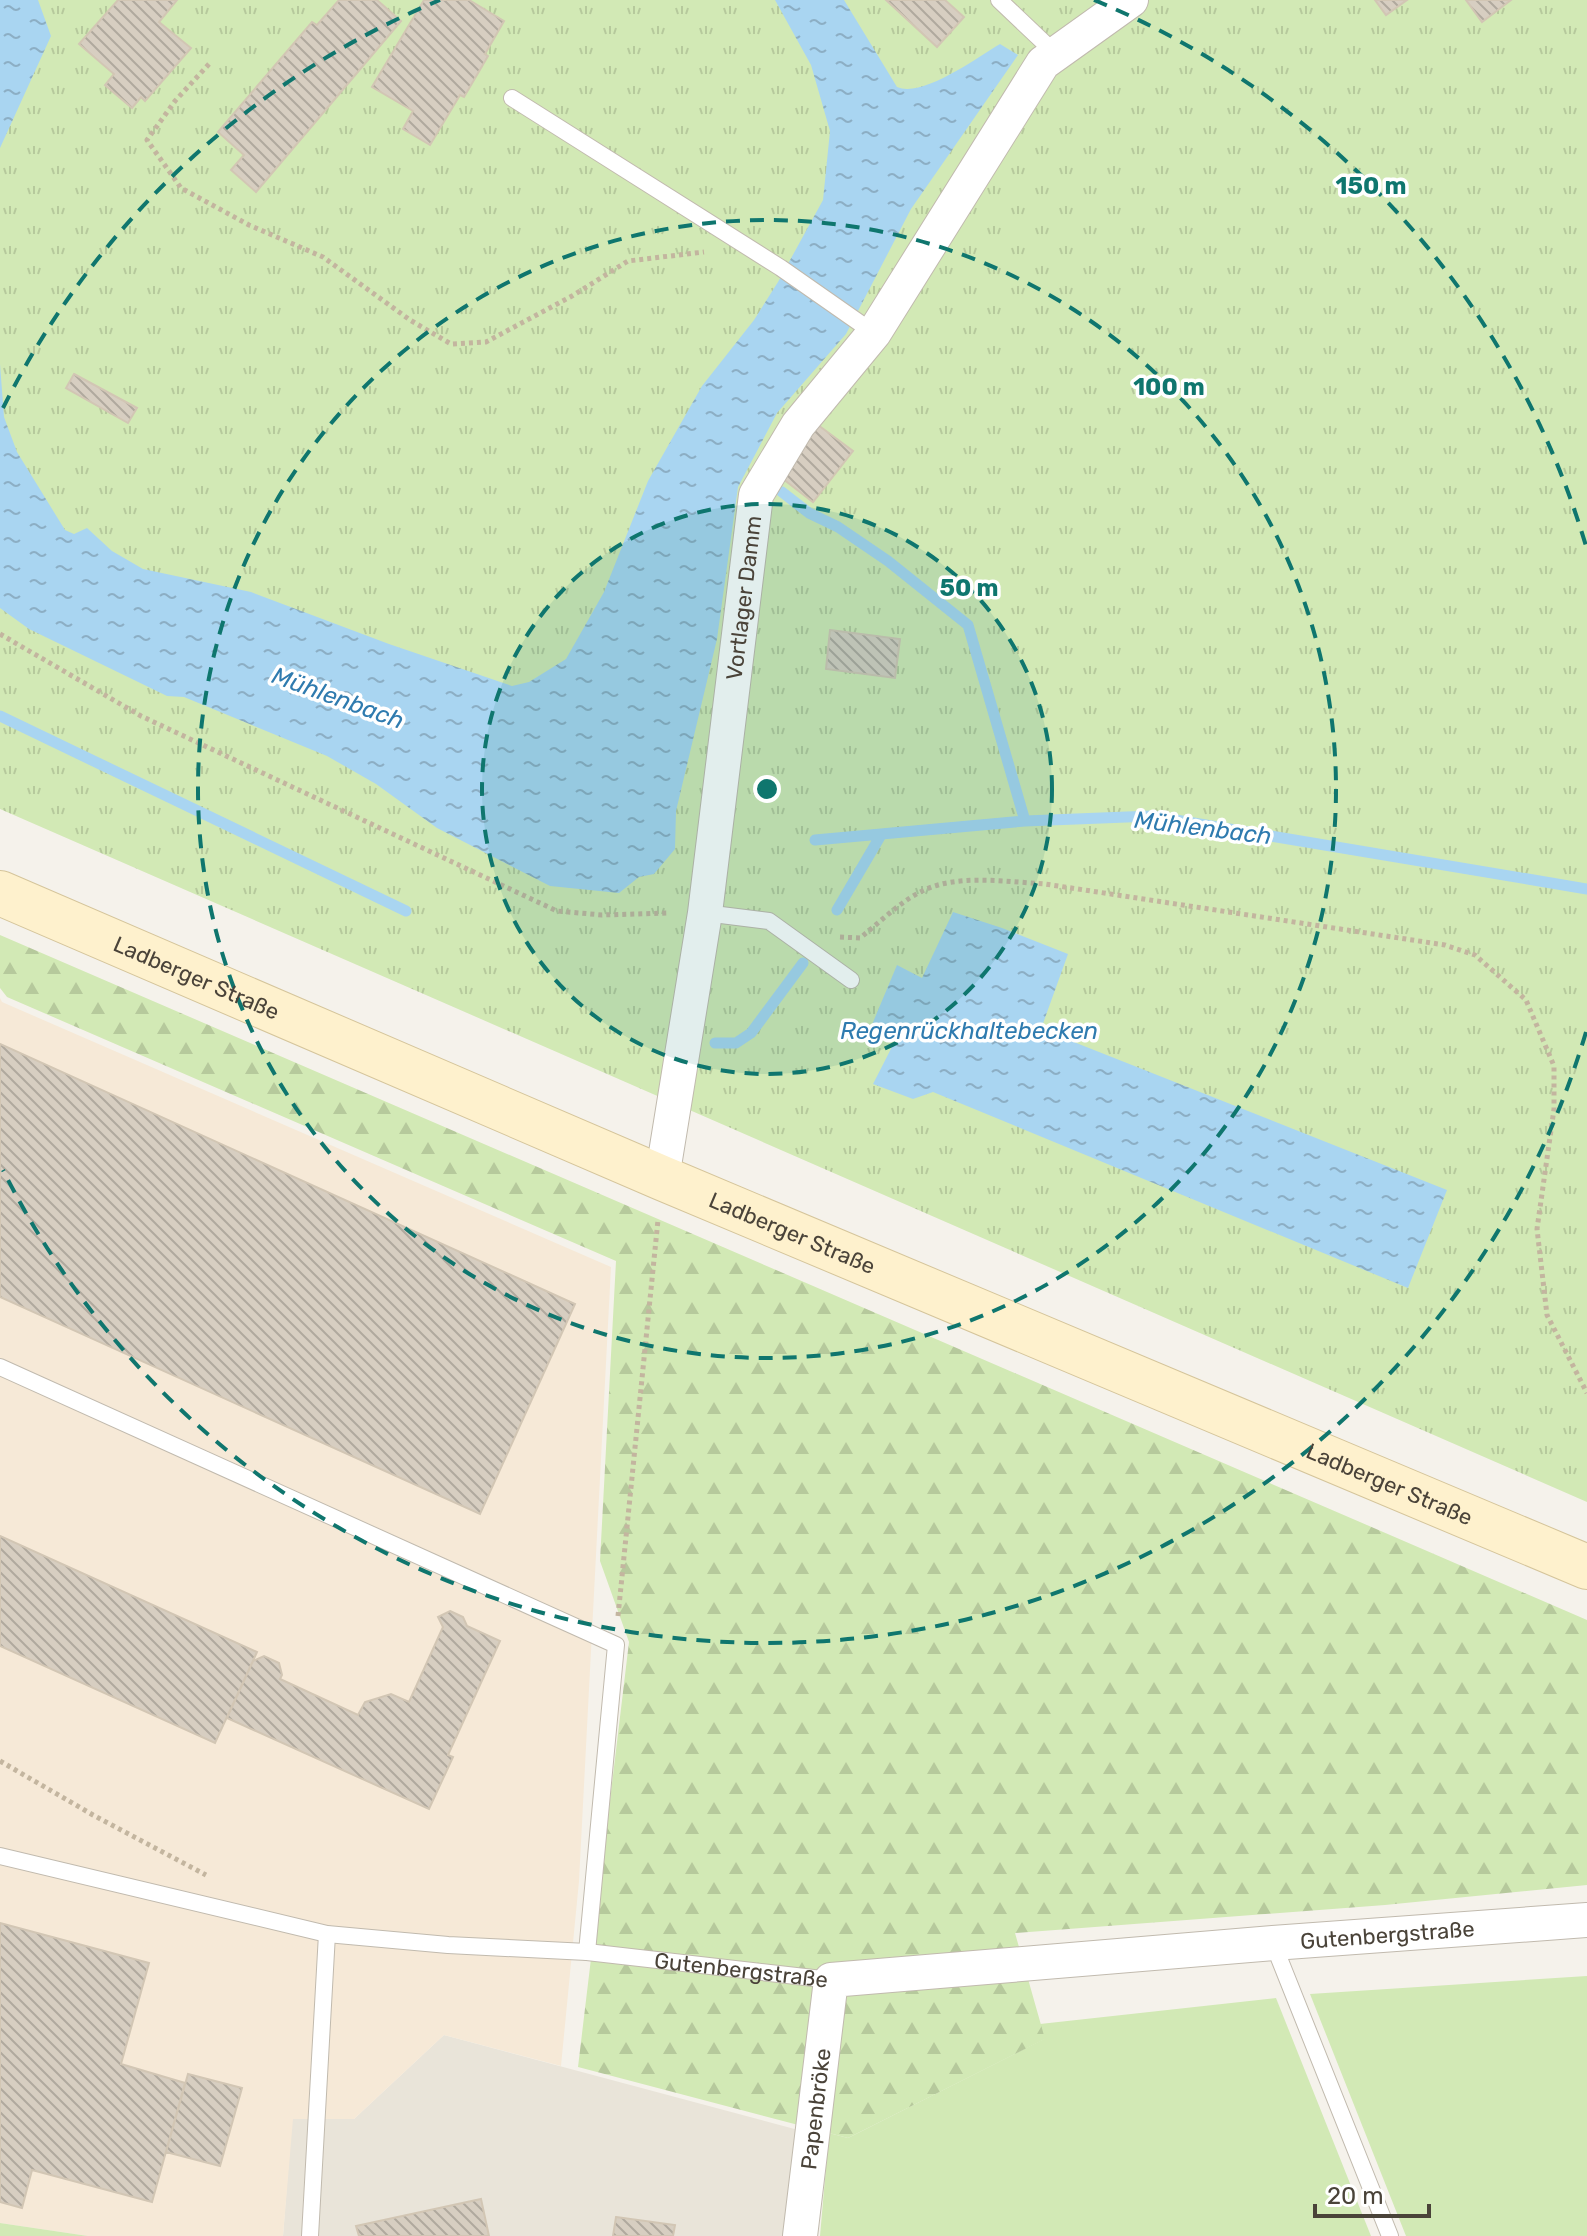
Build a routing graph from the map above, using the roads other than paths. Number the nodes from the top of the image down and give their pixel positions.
1 (999, 0) edge
2 (1131, 0) edge
3 (1051, 48) junction
4 (512, 98) dead end
5 (864, 325) junction
6 (0, 893) edge
7 (705, 913) junction
8 (851, 980) dead end
9 (662, 1178) junction
10 (0, 1367) edge
11 (1587, 1567) edge
12 (0, 1856) edge
13 (1587, 1920) edge
14 (327, 1934) junction
15 (1273, 1943) junction
16 (587, 1952) junction
17 (831, 1980) junction
18 (310, 2236) edge
19 (800, 2236) edge
20 (1390, 2236) edge

1 - 3 lane
2 - 3 street, Vortlager Damm
3 - 5 street, Vortlager Damm
4 - 5 lane
5 - 7 street, Vortlager Damm
6 - 9 main road, Ladberger Straße
7 - 8 lane
7 - 9 street, Vortlager Damm
9 - 11 main road, Ladberger Straße
10 - 16 lane
12 - 14 lane, Gutenbergstraße
13 - 15 street, Gutenbergstraße
14 - 16 lane, Gutenbergstraße
14 - 18 lane
15 - 17 street, Gutenbergstraße
15 - 20 lane
16 - 17 lane, Gutenbergstraße
17 - 19 street, Papenbröke

